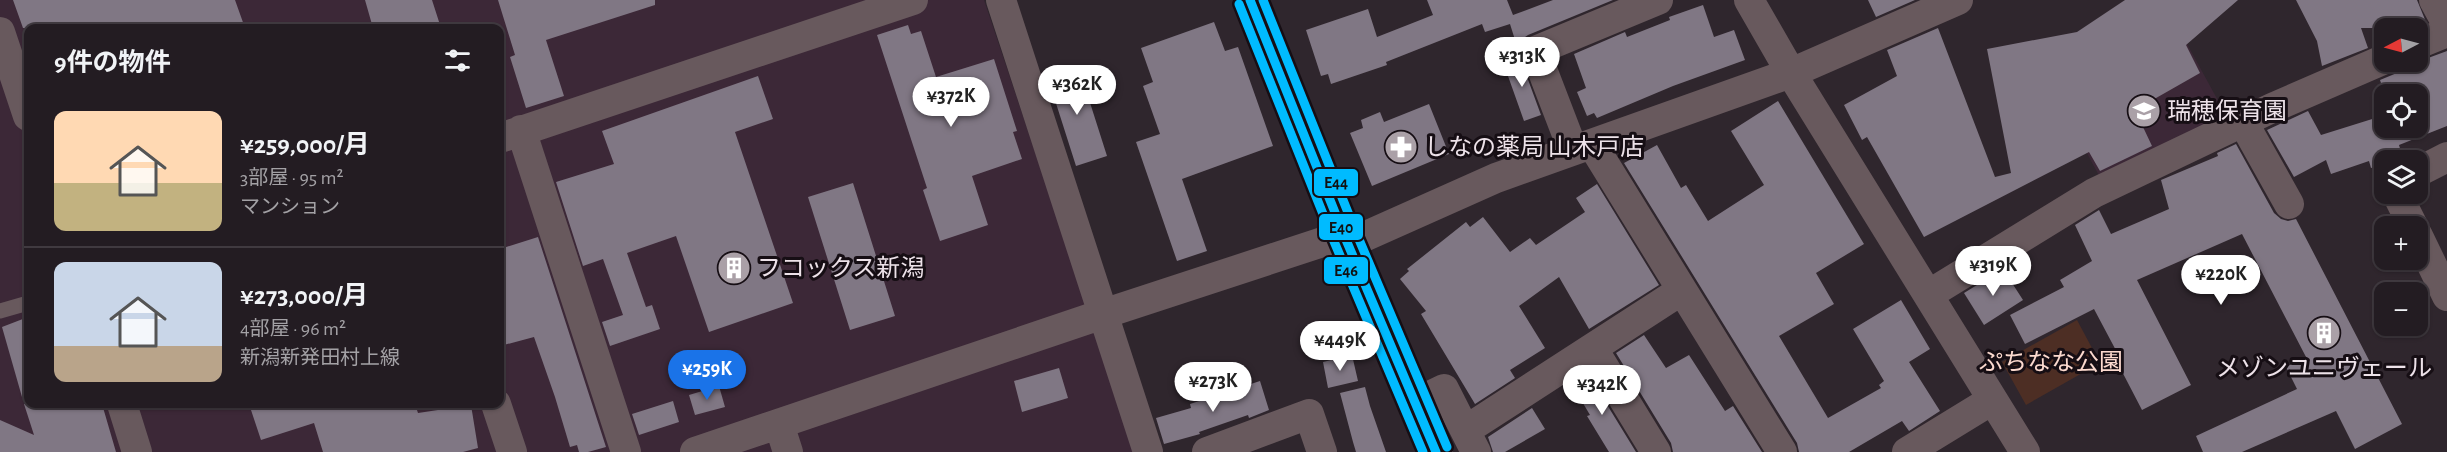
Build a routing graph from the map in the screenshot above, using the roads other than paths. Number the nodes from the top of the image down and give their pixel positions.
1 (913, 0) edge
2 (1001, 0) edge
3 (1250, 0) edge
4 (1658, 0) edge
5 (1749, 0) edge
6 (1958, 0) edge
7 (2434, 0) edge
8 (2447, 24) edge
9 (0, 32) edge
10 (2447, 32) edge
11 (2428, 40) edge
12 (2374, 64) edge
13 (1791, 73) junction
14 (24, 105) edge
15 (2243, 122) junction
16 (510, 134) edge
17 (1582, 147) junction
18 (2447, 157) edge
19 (2428, 167) edge
20 (2289, 204) dead end
21 (1346, 240) junction
22 (2428, 257) edge
23 (1682, 290) junction
24 (1928, 295) junction
25 (2447, 296) edge
26 (24, 304) edge
27 (0, 311) edge
28 (1103, 314) junction
29 (1593, 349) junction
30 (1992, 400) junction
31 (1415, 403) junction
32 (123, 408) edge
33 (496, 408) edge
34 (779, 424) junction
35 (1471, 441) edge
36 (137, 452) edge
37 (512, 452) edge
38 (626, 452) edge
39 (695, 452) edge
40 (788, 452) edge
41 (1148, 452) edge
42 (1207, 452) edge
43 (1322, 452) edge
44 (1436, 452) edge
45 (1656, 452) edge
46 (1782, 452) edge
47 (1907, 452) edge
48 (2025, 452) edge

1 - 16 street
2 - 28 street
3 - 21 main road
4 - 17 street
5 - 13 street
6 - 13 street
7 - 8 street
9 - 14 street
10 - 11 street
12 - 15 street
13 - 17 street
13 - 24 street
15 - 20 street
15 - 24 street
16 - 38 street
17 - 21 street
17 - 23 street
18 - 19 street
21 - 28 street
21 - 31 main road
22 - 25 street
23 - 29 street
23 - 46 street
24 - 30 street
26 - 27 lane
28 - 34 street
28 - 41 street
29 - 35 street
29 - 45 street
30 - 47 street
30 - 48 street
31 - 35 street
31 - 44 main road
32 - 36 street
33 - 37 street
34 - 39 street
34 - 40 street
42 - 43 street

